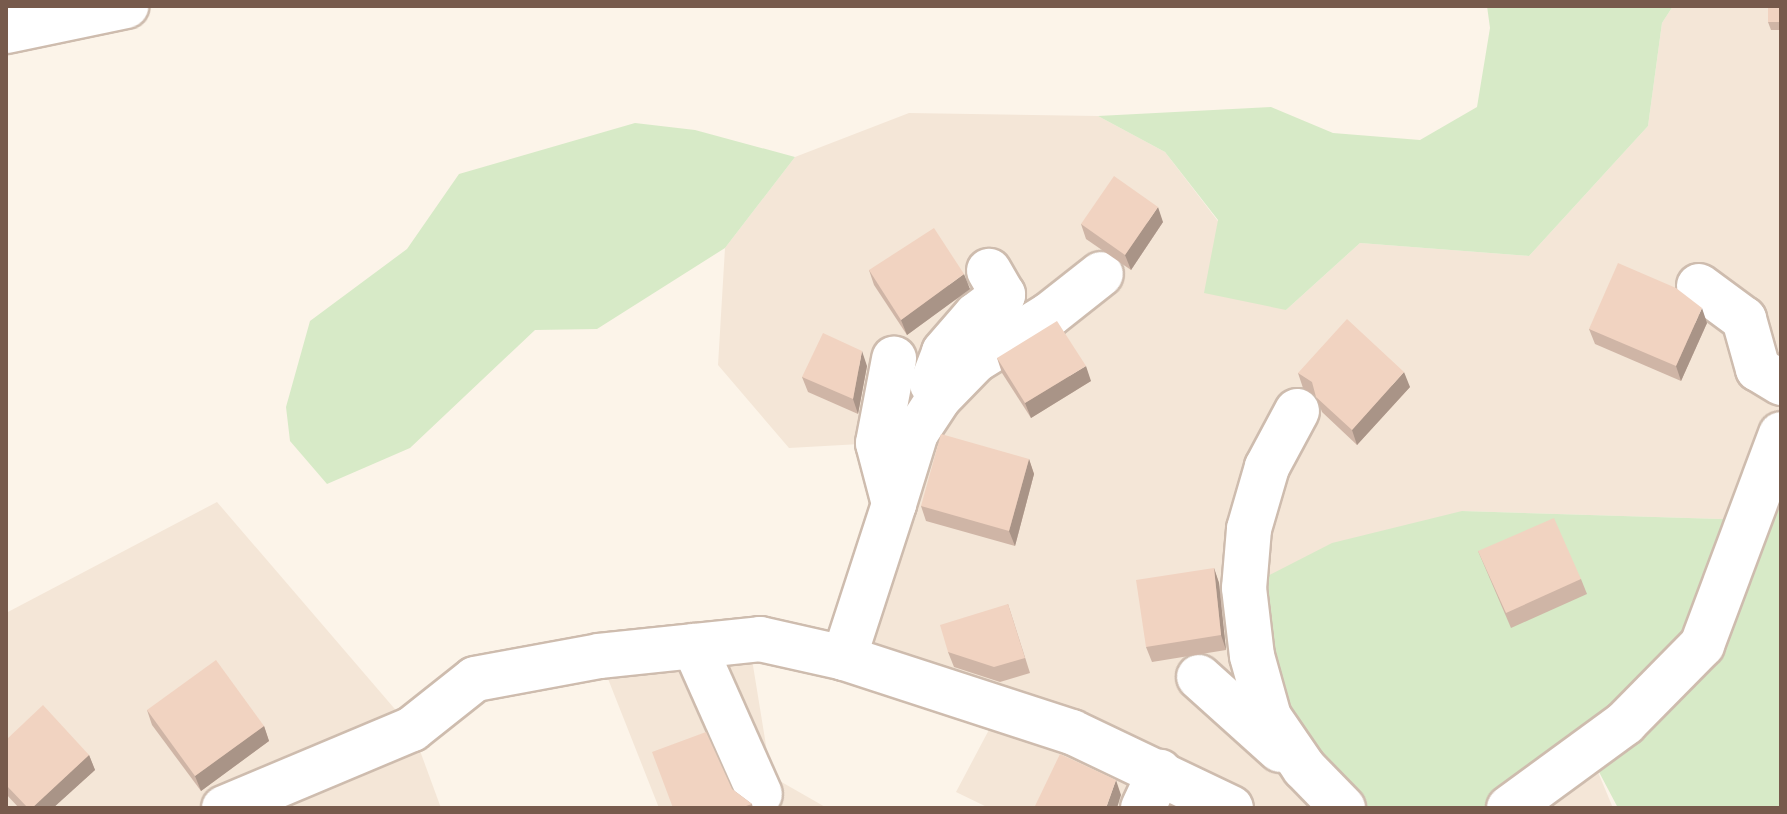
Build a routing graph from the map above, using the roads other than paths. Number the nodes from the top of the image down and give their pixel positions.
1 (126, 6) edge
2 (6, 31) edge
3 (989, 271) dead end
4 (1101, 274) dead end
5 (1699, 286) dead end
6 (894, 359) dead end
7 (1781, 383) edge
8 (1297, 411) dead end
9 (916, 433) junction
10 (1781, 434) edge
11 (894, 504) junction
12 (694, 646) junction
13 (844, 658) junction
14 (1199, 677) dead end
15 (1304, 768) junction
16 (1152, 790) edge
17 (760, 794) dead end
18 (224, 808) edge
19 (1231, 808) edge
20 (1343, 808) edge
21 (1509, 808) edge

1 - 2 street
3 - 9 street
4 - 9 street
5 - 7 street
6 - 11 street
8 - 15 street
9 - 11 street
10 - 21 street
11 - 13 street
12 - 13 street
12 - 17 street
12 - 18 street
13 - 16 street
14 - 15 street
15 - 20 street
16 - 19 street

